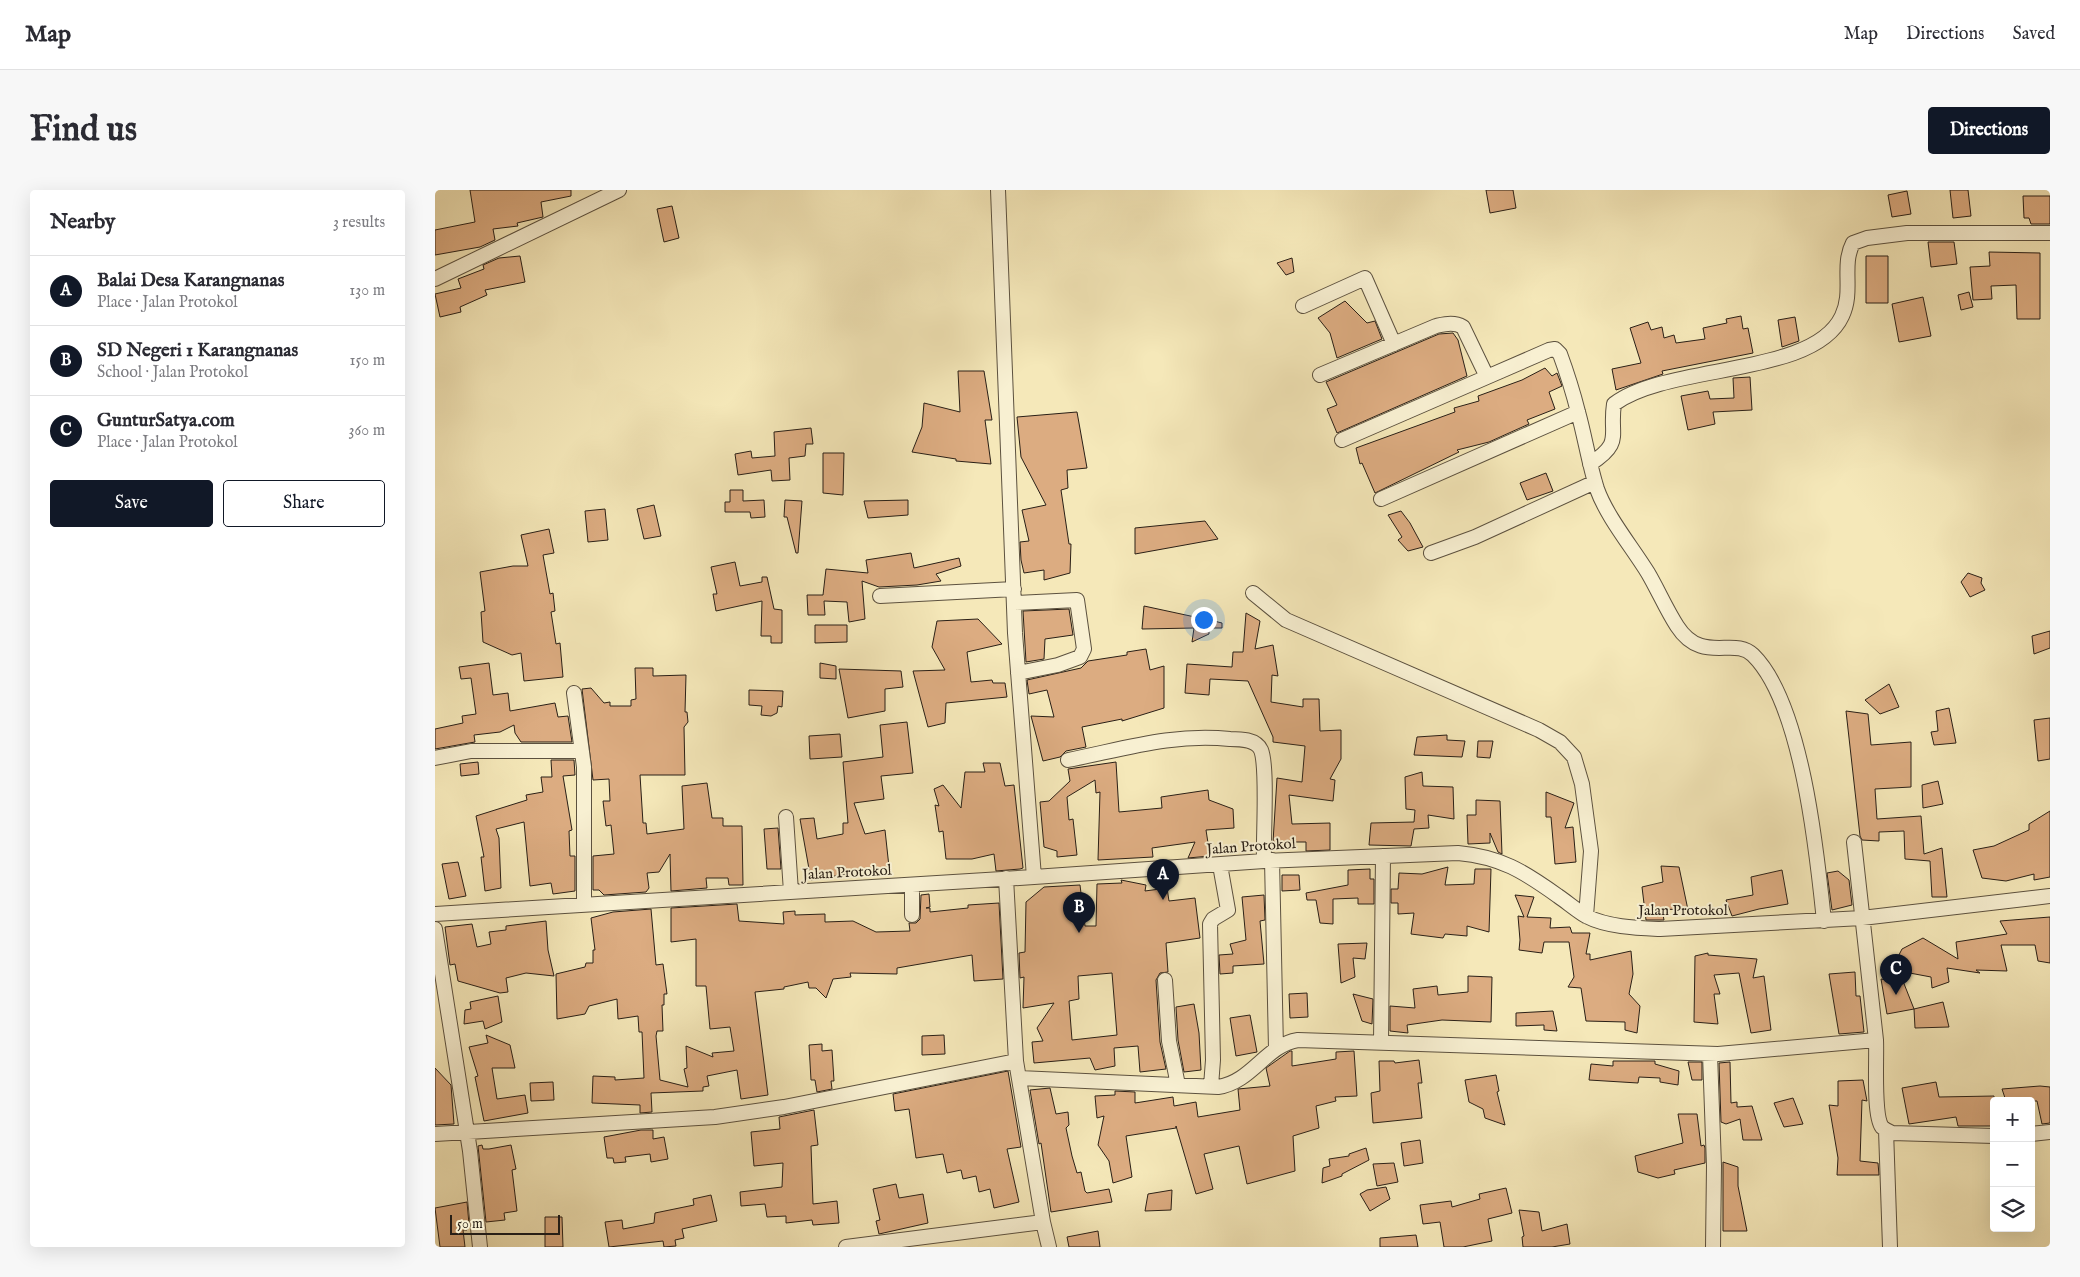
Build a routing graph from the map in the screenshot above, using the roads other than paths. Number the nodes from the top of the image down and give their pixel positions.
1 (619, 190) edge
2 (998, 190) edge
3 (2050, 233) edge
4 (435, 279) edge
5 (1303, 306) dead end
6 (1394, 344) junction
7 (1320, 375) dead end
8 (1487, 377) junction
9 (1578, 412) junction
10 (1342, 440) dead end
11 (1591, 464) junction
12 (1595, 482) junction
13 (1381, 499) dead end
14 (1431, 553) dead end
15 (1253, 594) dead end
16 (880, 596) dead end
17 (1014, 596) junction
18 (1018, 673) junction
19 (574, 693) dead end
20 (582, 751) junction
21 (435, 758) edge
22 (1069, 760) dead end
23 (786, 817) dead end
24 (1855, 842) dead end
25 (1383, 856) junction
26 (1268, 860) junction
27 (1220, 865) junction
28 (1034, 877) junction
29 (1006, 878) junction
30 (912, 885) junction
31 (791, 892) junction
32 (2050, 896) edge
33 (584, 904) junction
34 (435, 914) edge
35 (912, 915) dead end
36 (1587, 916) junction
37 (1862, 918) junction
38 (1825, 921) junction
39 (435, 929) edge
40 (1165, 980) dead end
41 (1877, 1040) junction
42 (1381, 1042) junction
43 (1277, 1049) junction
44 (1710, 1054) junction
45 (1016, 1062) junction
46 (1019, 1078) junction
47 (1177, 1085) junction
48 (1211, 1086) junction
49 (1886, 1130) junction
50 (467, 1132) junction
51 (2050, 1132) edge
52 (435, 1134) edge
53 (2035, 1134) edge
54 (1990, 1136) edge
55 (1043, 1222) junction
56 (480, 1247) edge
57 (846, 1247) edge
58 (1049, 1247) edge
59 (1713, 1247) edge
60 (1890, 1247) edge

1 - 4 street
2 - 17 street
3 - 11 street
5 - 6 street
6 - 7 street
6 - 8 street
8 - 9 street
8 - 10 street
9 - 11 street
9 - 13 street
11 - 12 street
12 - 14 street
12 - 38 street
15 - 36 street
16 - 17 street
17 - 18 street
17 - 18 street
18 - 28 street
19 - 20 street
20 - 21 street
20 - 33 street
22 - 26 street
23 - 31 street
24 - 37 street
25 - 26 street, Jalan Protokol
25 - 36 street, Jalan Protokol
25 - 42 street
26 - 27 street, Jalan Protokol
26 - 43 street
27 - 28 street, Jalan Protokol
27 - 48 street
28 - 29 street, Jalan Protokol
29 - 30 street, Jalan Protokol
29 - 45 street
30 - 31 street, Jalan Protokol
30 - 35 street
31 - 33 street, Jalan Protokol
32 - 37 street, Jalan Protokol
33 - 34 street, Jalan Protokol
36 - 38 street, Jalan Protokol
37 - 38 street, Jalan Protokol
37 - 41 street
39 - 50 street
40 - 47 street
41 - 44 street
41 - 49 street
42 - 43 street
42 - 44 street
43 - 48 street
44 - 59 street
45 - 46 street
45 - 50 street
46 - 47 street
46 - 55 street
47 - 48 street
49 - 54 street
49 - 60 street
50 - 52 street
50 - 56 street
51 - 53 street
55 - 57 street
55 - 58 street

